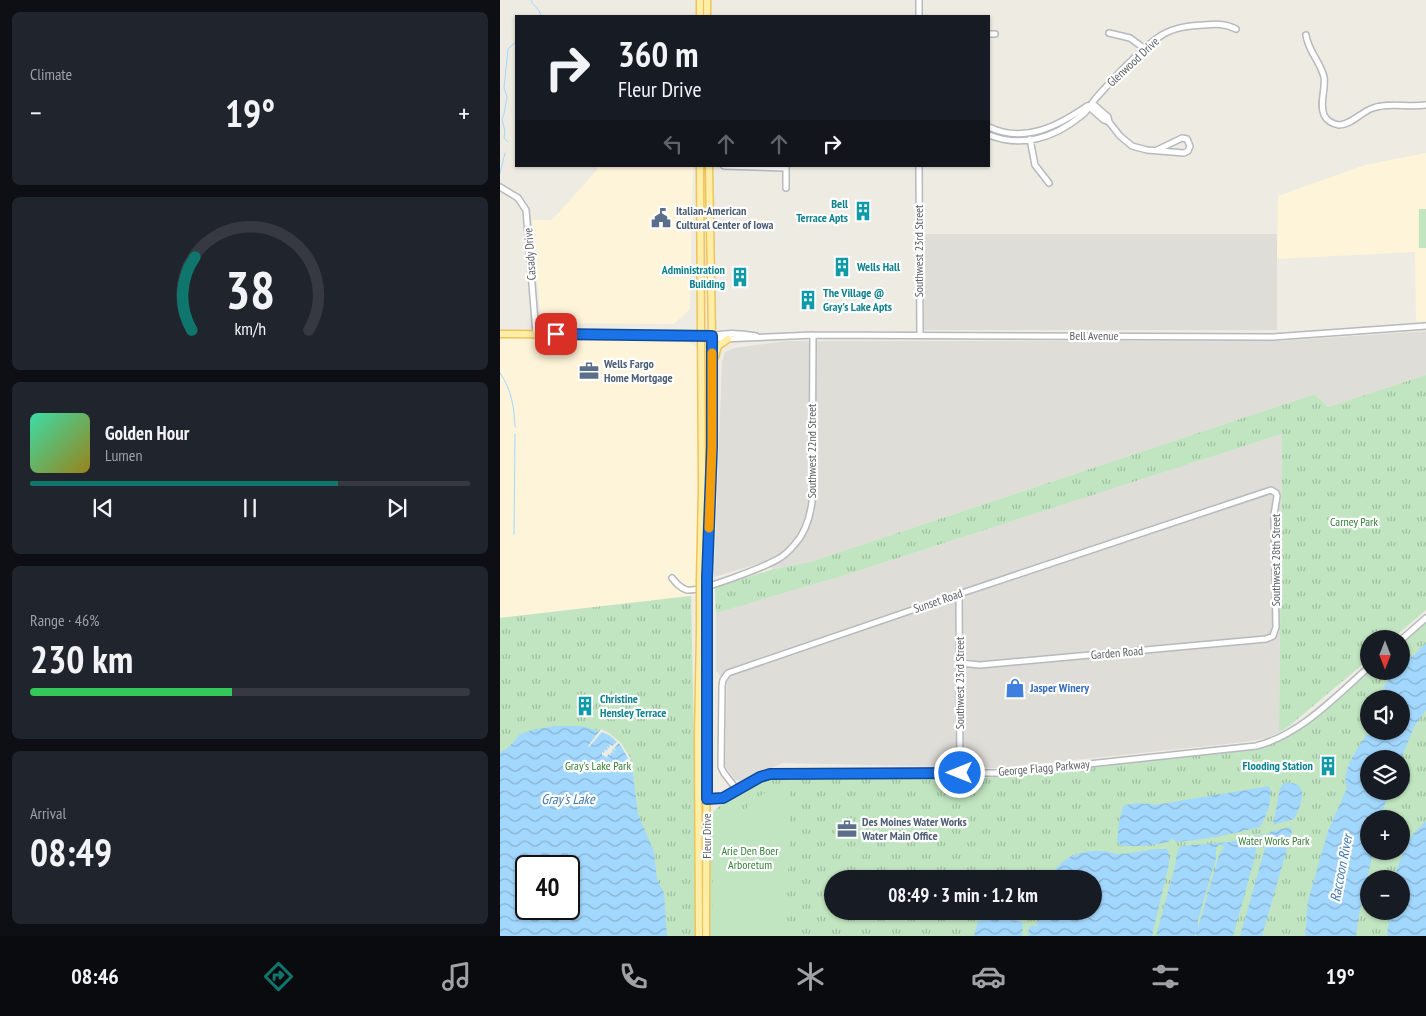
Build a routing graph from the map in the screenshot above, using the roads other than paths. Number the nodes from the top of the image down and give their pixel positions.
1 (700, 0) edge
2 (707, 0) edge
3 (919, 0) edge
4 (700, 15) edge
5 (707, 15) edge
6 (919, 15) edge
7 (1236, 29) dead end
8 (1109, 33) dead end
9 (1306, 35) dead end
10 (1145, 49) junction
11 (1089, 105) junction
12 (1426, 105) edge
13 (990, 127) edge
14 (1029, 133) junction
15 (990, 135) edge
16 (1031, 141) junction
17 (1157, 150) junction
18 (700, 167) edge
19 (709, 167) edge
20 (786, 167) edge
21 (919, 167) edge
22 (1049, 183) dead end
23 (500, 187) edge
24 (786, 188) dead end
25 (1426, 326) edge
26 (500, 334) edge
27 (536, 334) junction
28 (813, 335) junction
29 (920, 335) junction
30 (702, 336) junction
31 (712, 336) junction
32 (761, 337) junction
33 (728, 339) junction
34 (712, 378) junction
35 (1268, 492) joint
36 (672, 578) dead end
37 (704, 579) junction
38 (959, 594) junction
39 (1426, 618) edge
40 (703, 631) junction
41 (1410, 632) edge
42 (1273, 636) joint
43 (960, 663) junction
44 (1360, 675) edge
45 (960, 773) junction
46 (737, 790) junction
47 (698, 799) junction
48 (707, 799) junction
49 (699, 936) edge
50 (706, 936) edge

1 - 4 main road
2 - 5 main road
3 - 6 street
7 - 10 street, Glenwood Drive
8 - 10 street
9 - 12 street
10 - 11 street, Glenwood Drive
11 - 14 street, Glenwood Drive
11 - 16 street, Glenwood Drive
11 - 17 street
13 - 14 street, Glenwood Drive
14 - 16 street
15 - 16 street, Glenwood Drive
16 - 22 street
17 - 17 street
18 - 30 main road, Fleur Drive
19 - 31 main road, Fleur Drive
20 - 24 street
21 - 29 street, Southwest 23rd Street
23 - 27 street, Casady Drive
25 - 29 street, Bell Avenue
26 - 27 main road, Bell Avenue
27 - 30 main road, Bell Avenue
28 - 29 street, Bell Avenue
28 - 32 street, Bell Avenue
28 - 36 street, Southwest 22nd Street
30 - 31 main road, Bell Avenue
30 - 37 main road, Fleur Drive
31 - 32 street, Bell Avenue
31 - 33 street, Bell Avenue
31 - 34 main road, Fleur Drive
32 - 33 street, Bell Avenue
33 - 34 main road
34 - 37 main road, Fleur Drive
35 - 38 street, Sunset Road
35 - 42 street, Southwest 28th Street
37 - 40 main road, Fleur Drive, bridge
38 - 43 street, Southwest 23rd Street
38 - 46 street, Sunset Road
39 - 41 street
40 - 47 main road, Fleur Drive
40 - 48 main road, Fleur Drive
42 - 43 street, Garden Road
43 - 45 street, Southwest 23rd Street
44 - 45 street, George Flagg Parkway
45 - 46 street, George Flagg Parkway
46 - 48 street, George Flagg Parkway
47 - 48 street, George Flagg Parkway
47 - 49 main road, Fleur Drive
48 - 50 main road, Fleur Drive

